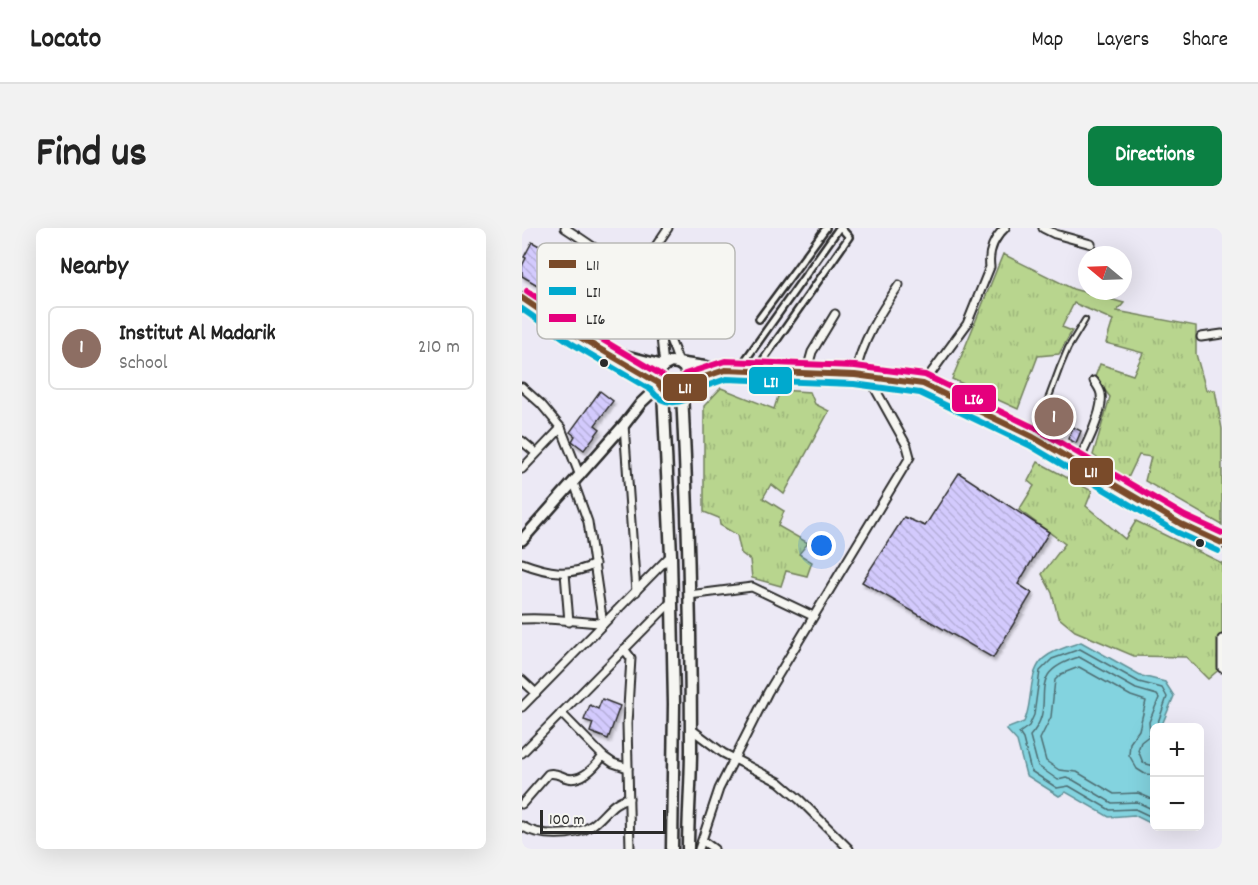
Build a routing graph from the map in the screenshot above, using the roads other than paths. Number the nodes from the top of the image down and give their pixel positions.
1 (565, 228) edge
2 (668, 228) edge
3 (826, 228) edge
4 (840, 228) edge
5 (1005, 228) edge
6 (1043, 228) edge
7 (587, 243) edge
8 (658, 243) edge
9 (1091, 244) dead end
10 (899, 285) dead end
11 (522, 298) edge
12 (537, 308) edge
13 (835, 314) dead end
14 (759, 319) dead end
15 (1085, 320) dead end
16 (1222, 334) edge
17 (1201, 337) dead end
18 (583, 339) edge
19 (662, 339) edge
20 (670, 339) edge
21 (605, 351) junction
22 (680, 363) junction
23 (664, 365) junction
24 (725, 370) junction
25 (756, 370) junction
26 (738, 371) junction
27 (806, 373) junction
28 (855, 375) junction
29 (868, 376) junction
30 (1094, 381) dead end
31 (689, 382) junction
32 (923, 384) junction
33 (522, 387) edge
34 (660, 387) junction
35 (682, 392) junction
36 (624, 425) junction
37 (561, 428) junction
38 (1033, 438) junction
39 (522, 441) edge
40 (536, 453) junction
41 (1078, 462) junction
42 (522, 469) edge
43 (577, 479) junction
44 (522, 540) edge
45 (1222, 543) edge
46 (671, 555) junction
47 (522, 563) edge
48 (595, 564) junction
49 (565, 573) junction
50 (636, 592) junction
51 (689, 595) junction
52 (671, 602) junction
53 (813, 616) junction
54 (522, 620) edge
55 (569, 622) junction
56 (603, 623) junction
57 (1222, 639) edge
58 (624, 649) junction
59 (1222, 668) edge
60 (522, 680) edge
61 (536, 693) junction
62 (522, 707) edge
63 (561, 713) junction
64 (691, 729) junction
65 (522, 753) edge
66 (603, 756) junction
67 (734, 759) junction
68 (628, 768) junction
69 (629, 798) junction
70 (522, 804) edge
71 (522, 826) edge
72 (703, 841) junction
73 (630, 849) edge
74 (672, 849) edge
75 (688, 849) edge
76 (699, 849) edge
77 (714, 849) edge
78 (849, 849) edge

1 - 7 street
2 - 8 street
3 - 14 street
4 - 25 street
4 - 26 street
5 - 32 street
6 - 9 street
10 - 28 street
11 - 12 main road
13 - 27 street
15 - 38 lane
16 - 17 street
18 - 21 main road
19 - 23 street
20 - 22 street
21 - 23 main road
21 - 34 main road
22 - 23 main road
22 - 24 main road
22 - 31 main road
23 - 34 main road
24 - 26 main road
24 - 31 main road
25 - 26 main road
25 - 27 main road
27 - 28 main road
28 - 29 main road
29 - 32 main road
29 - 53 street
30 - 41 street
31 - 35 main road
32 - 38 main road
33 - 37 street
34 - 35 main road
34 - 36 street
34 - 46 main road
35 - 51 main road
36 - 43 street
36 - 50 street
37 - 40 street
37 - 43 street
38 - 41 main road
39 - 40 street
40 - 42 street
41 - 45 main road
43 - 44 street
43 - 48 street
46 - 50 street
46 - 52 main road
47 - 49 street
48 - 49 street
48 - 56 street
49 - 55 street
50 - 56 street
51 - 53 street
51 - 64 main road
52 - 58 street
52 - 74 main road
53 - 67 street
54 - 55 street
55 - 56 street
56 - 61 street
57 - 59 street
58 - 63 street
58 - 68 street
60 - 61 street
61 - 62 street
63 - 65 street
63 - 66 street
64 - 67 street
64 - 75 main road
66 - 68 street
66 - 70 street
67 - 72 street
67 - 78 street
68 - 69 street
69 - 71 street
69 - 73 street
72 - 76 street
72 - 77 street

